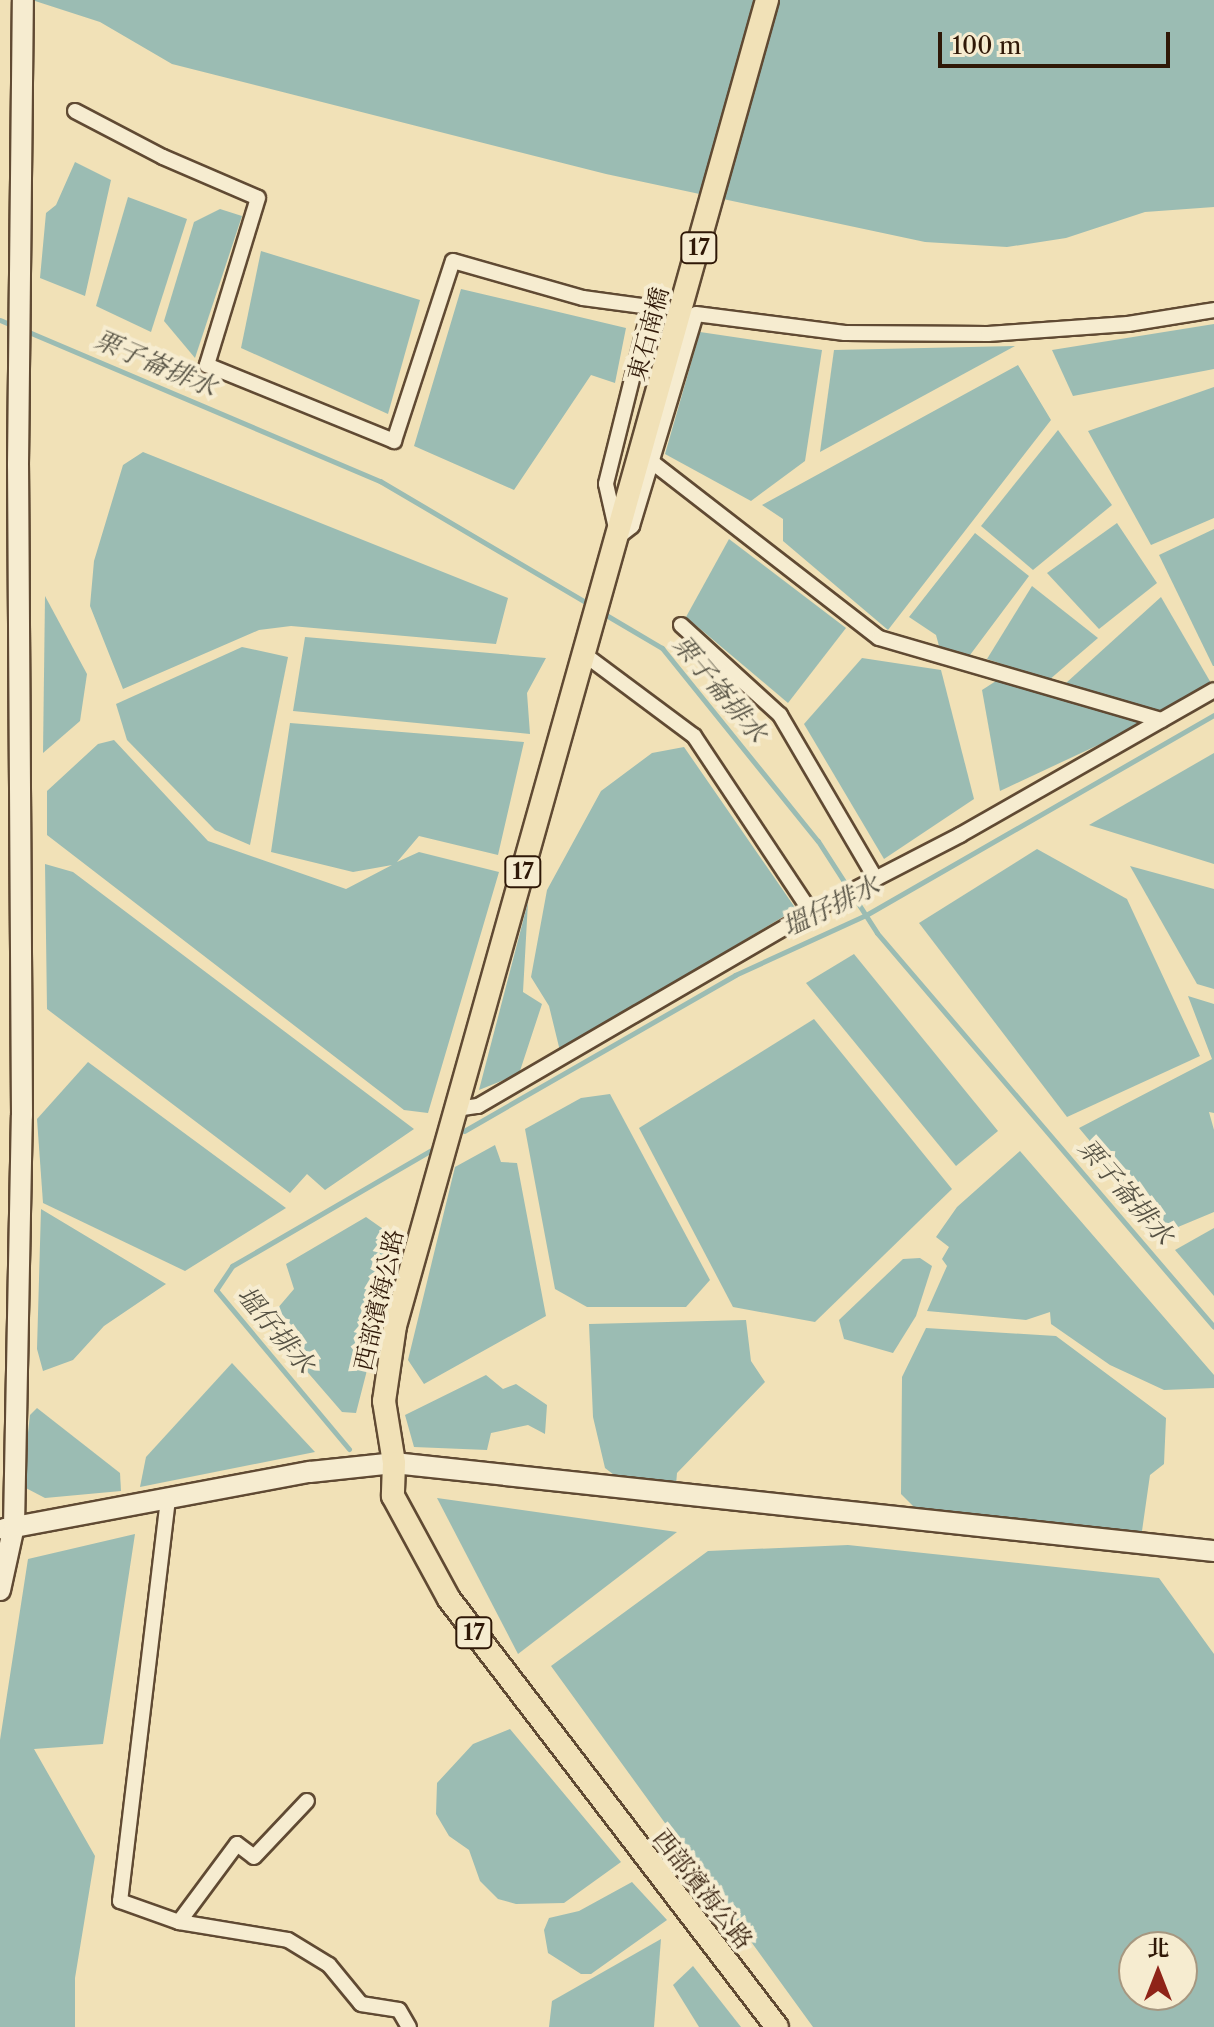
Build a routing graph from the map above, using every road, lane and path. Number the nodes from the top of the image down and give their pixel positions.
1 (23, 0) edge
2 (767, 0) edge
3 (75, 111) dead end
4 (1214, 310) edge
5 (652, 462) junction
6 (616, 546) junction
7 (681, 625) dead end
8 (584, 654) junction
9 (1214, 690) edge
10 (1161, 720) junction
11 (876, 879) junction
12 (811, 912) junction
13 (456, 1109) junction
14 (394, 1463) junction
15 (168, 1499) junction
16 (7, 1528) edge
17 (1214, 1551) edge
18 (0, 1590) edge
19 (307, 1801) dead end
20 (179, 1922) junction
21 (409, 2027) edge
22 (777, 2027) edge

1 - 16 street
2 - 6 main road, 東石南橋 / 17
3 - 6 street
4 - 5 street
5 - 6 street
5 - 10 street
6 - 8 main road, 西部濱海公路 / 17
7 - 11 street
8 - 12 street
8 - 13 main road, 西部濱海公路 / 17
9 - 10 street
10 - 11 street
11 - 12 street
12 - 13 street
13 - 14 main road, 西部濱海公路 / 17
14 - 15 street
14 - 17 street
14 - 22 main road, 西部濱海公路 / 17
15 - 16 street
15 - 20 street
16 - 18 street
19 - 20 street
20 - 21 street

